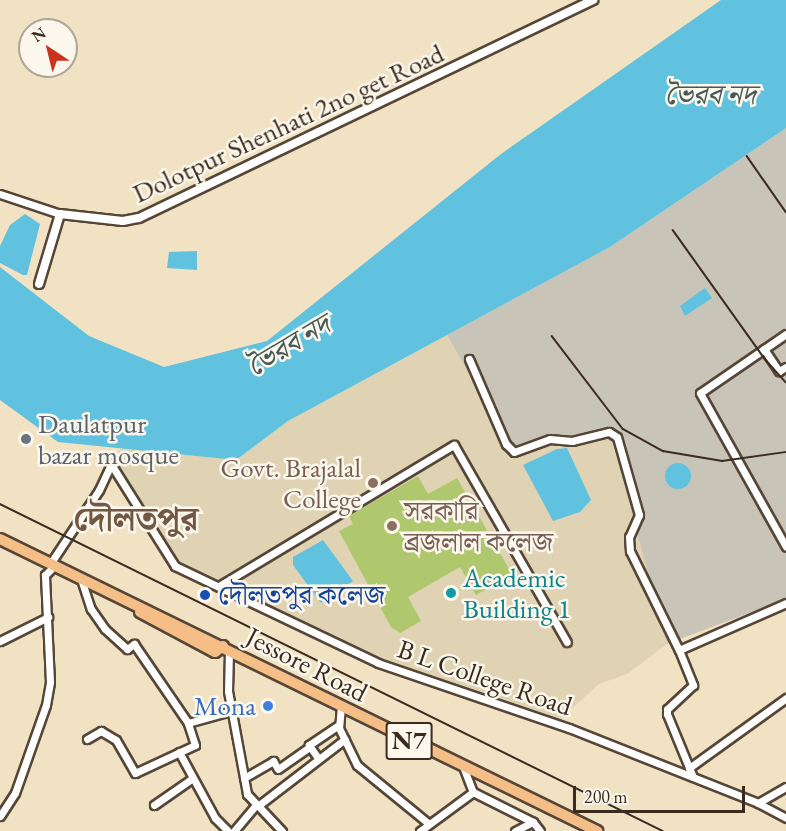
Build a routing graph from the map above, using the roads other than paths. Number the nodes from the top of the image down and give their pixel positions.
1 (592, 0) edge
2 (0, 194) edge
3 (60, 214) junction
4 (39, 284) dead end
5 (786, 334) edge
6 (764, 349) junction
7 (469, 359) dead end
8 (786, 367) edge
9 (783, 534) edge
10 (0, 539) edge
11 (0, 544) edge
12 (786, 547) edge
13 (53, 564) junction
14 (82, 582) junction
15 (219, 586) junction
16 (786, 603) edge
17 (48, 617) junction
18 (0, 641) edge
19 (567, 642) dead end
20 (226, 649) junction
21 (679, 650) junction
22 (786, 698) edge
23 (341, 706) junction
24 (231, 711) junction
25 (188, 723) junction
26 (339, 725) junction
27 (345, 739) junction
28 (87, 740) dead end
29 (310, 747) junction
30 (179, 753) junction
31 (318, 758) junction
32 (689, 768) junction
33 (464, 769) junction
34 (693, 777) junction
35 (193, 778) junction
36 (244, 778) junction
37 (786, 787) edge
38 (473, 792) junction
39 (758, 803) junction
40 (154, 805) dead end
41 (258, 805) junction
42 (0, 816) edge
43 (786, 818) edge
44 (533, 822) junction
45 (429, 824) junction
46 (228, 831) edge
47 (234, 831) edge
48 (282, 831) edge
49 (420, 831) edge
50 (514, 831) edge
51 (540, 831) edge
52 (597, 831) edge

1 - 3 street, Dolotpur Shenhati 2no get Road
2 - 3 street
3 - 4 street
5 - 6 street
6 - 8 street
6 - 9 street
7 - 21 street
9 - 12 street
10 - 13 highway, Jessore Road / N7
11 - 13 highway, Jessore Road / N7
13 - 14 highway, Jessore Road / N7
13 - 15 street, B L College Road
13 - 17 street
13 - 20 highway, Jessore Road / N7
14 - 20 highway, Jessore Road / N7
14 - 25 street
15 - 19 street
15 - 34 street, B L College Road
16 - 21 street
17 - 18 street
17 - 42 street
20 - 23 highway, Jessore Road / N7
20 - 24 street
21 - 32 street
22 - 32 street
23 - 26 street
23 - 33 highway, Jessore Road / N7
24 - 25 street
24 - 36 street
25 - 30 street
26 - 27 street
26 - 29 street
27 - 31 street
27 - 45 street
28 - 30 street
29 - 31 street
29 - 36 street
30 - 35 street
31 - 41 street
32 - 34 street
33 - 38 street
33 - 52 highway, Jessore Road / N7
34 - 39 street, B L College Road
35 - 40 street
35 - 46 street
36 - 41 street
37 - 39 street
38 - 44 street
38 - 45 street
39 - 43 street, B L College Road
41 - 47 street
41 - 48 street
44 - 50 street
44 - 51 street
45 - 49 street

